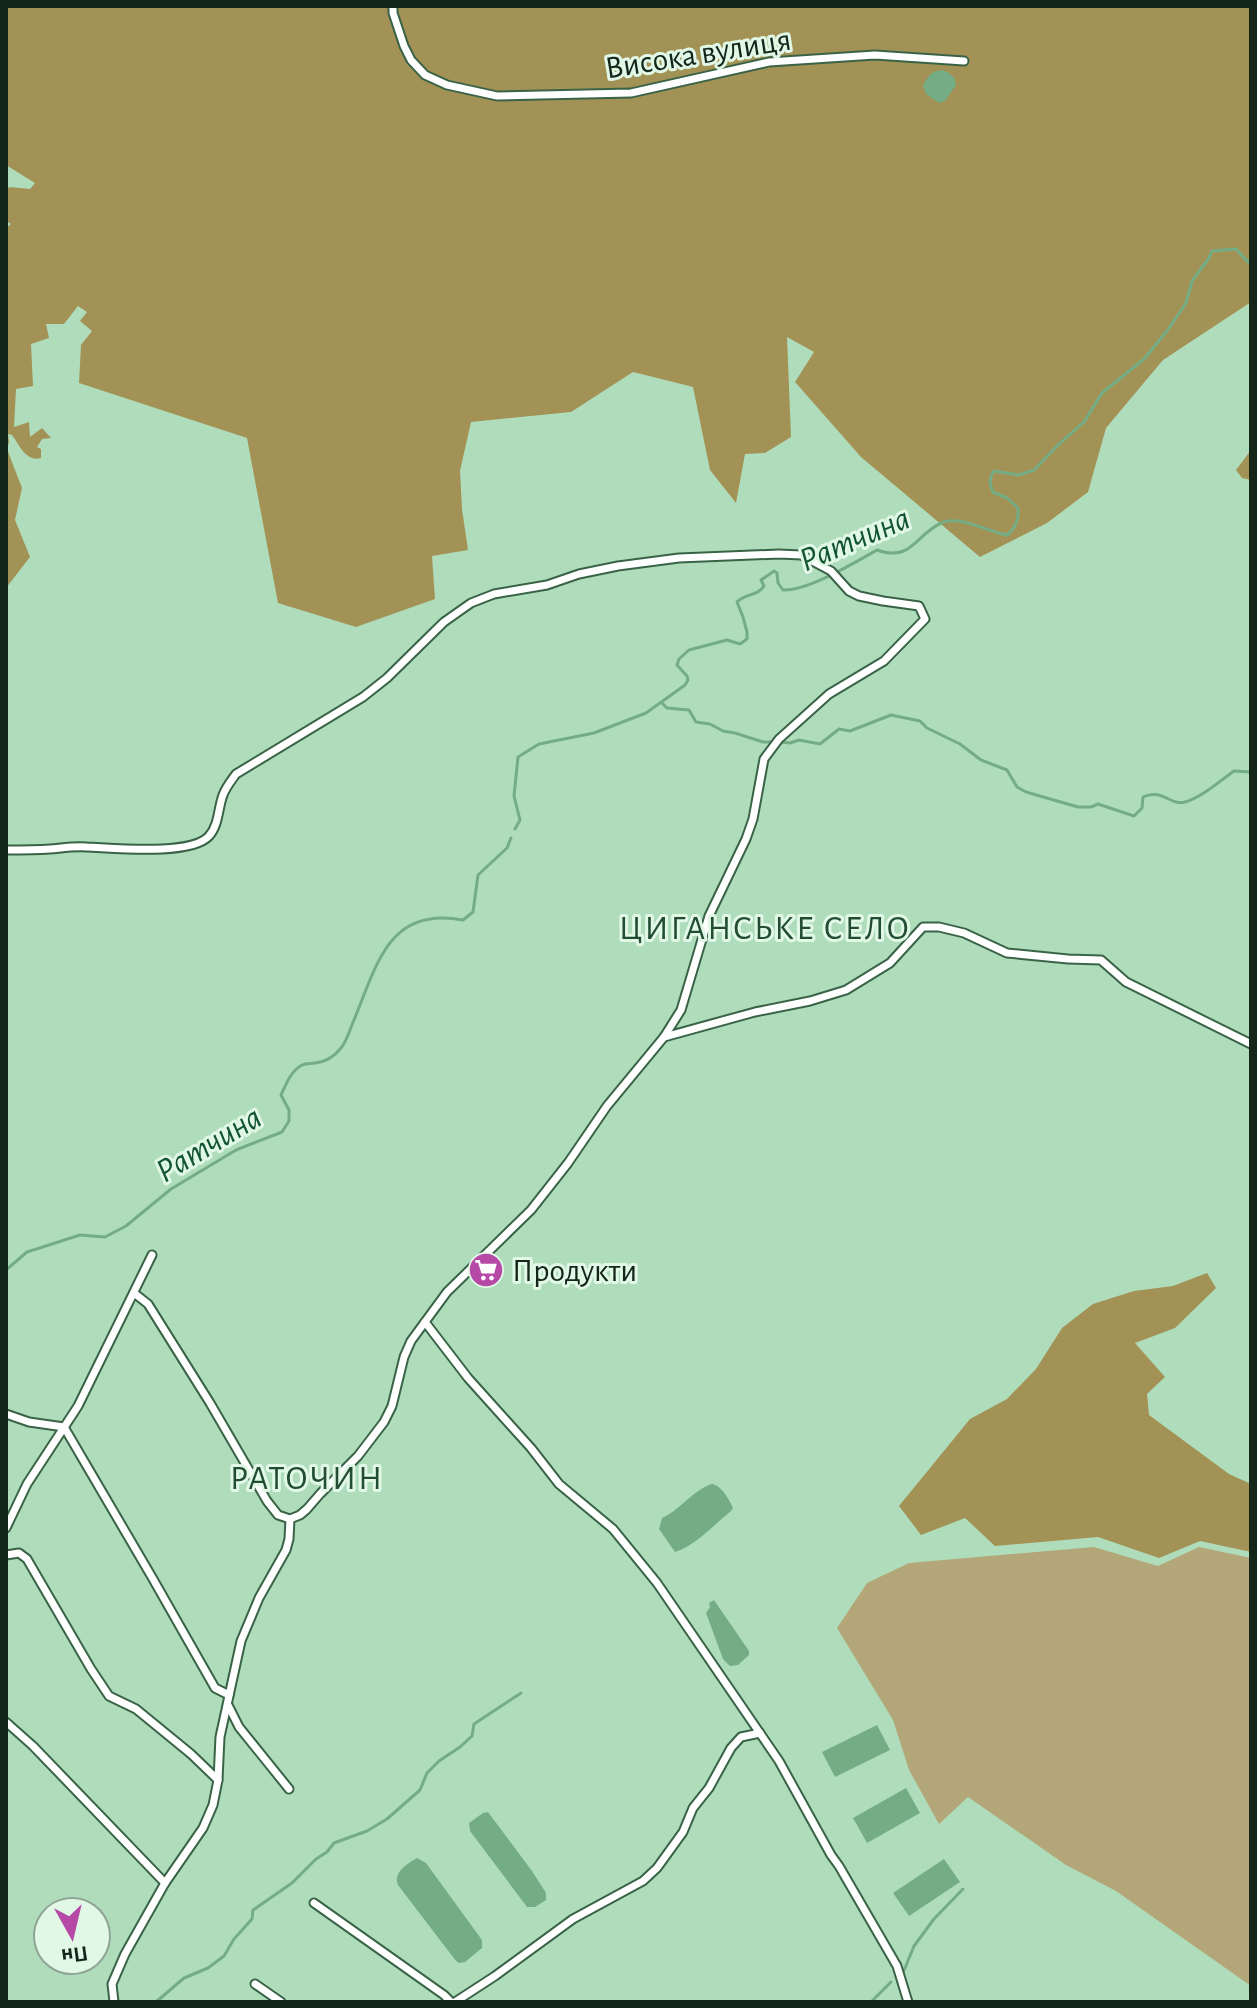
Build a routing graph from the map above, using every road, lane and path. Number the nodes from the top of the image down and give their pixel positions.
1 (393, 6) edge
2 (964, 61) dead end
3 (6, 850) edge
4 (664, 1037) junction
5 (1251, 1044) edge
6 (152, 1255) dead end
7 (134, 1293) junction
8 (425, 1322) junction
9 (6, 1414) edge
10 (64, 1427) junction
11 (290, 1519) junction
12 (6, 1528) edge
13 (6, 1555) edge
14 (229, 1695) junction
15 (228, 1705) junction
16 (6, 1722) edge
17 (760, 1733) junction
18 (218, 1780) junction
19 (289, 1789) dead end
20 (165, 1883) junction
21 (314, 1903) dead end
22 (255, 1984) dead end
23 (114, 2002) edge
24 (281, 2002) edge
25 (453, 2002) edge
26 (908, 2002) edge

1 - 2 street, Висока вулиця
3 - 4 street
4 - 5 street
4 - 8 street
6 - 7 street
7 - 10 street
7 - 11 street
8 - 11 street
8 - 17 street
9 - 10 street
10 - 12 street
10 - 14 street
11 - 14 street
13 - 18 street
14 - 15 street
15 - 18 street
15 - 19 street
16 - 20 street
17 - 25 street
17 - 26 street
18 - 20 street
20 - 23 street
21 - 25 street
22 - 24 street

